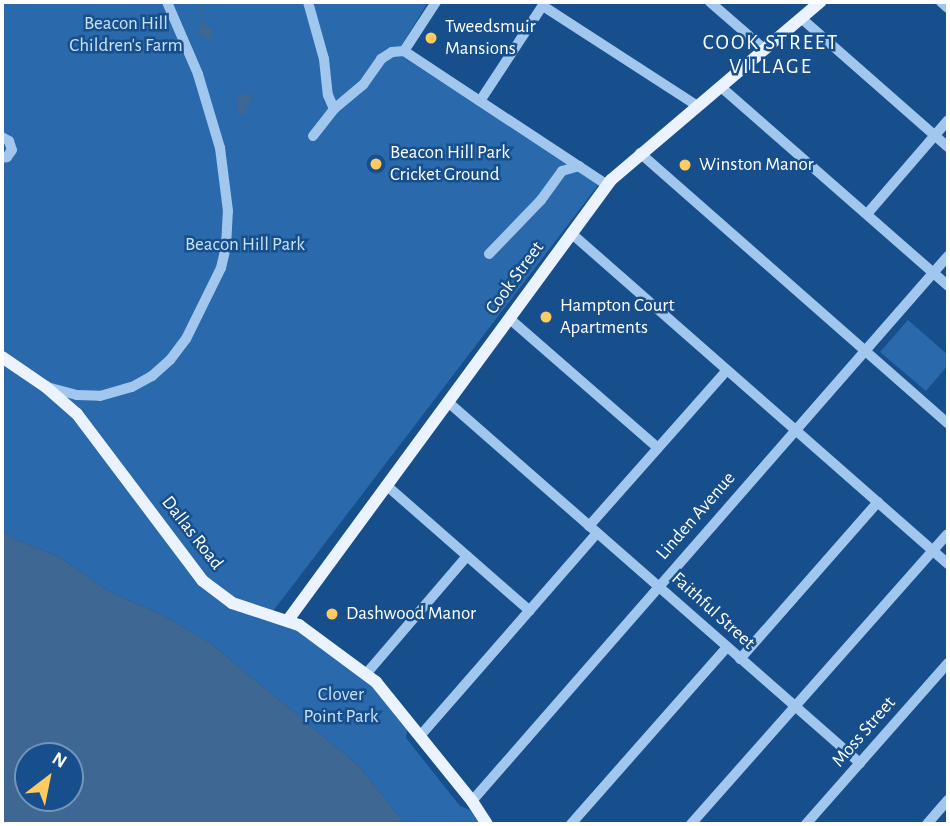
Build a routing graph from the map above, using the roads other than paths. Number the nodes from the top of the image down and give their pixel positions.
1 (167, 2) edge
2 (308, 2) edge
3 (436, 2) edge
4 (710, 2) edge
5 (820, 2) edge
6 (941, 2) edge
7 (544, 4) edge
8 (948, 8) edge
9 (800, 18) junction
10 (764, 49) junction
11 (404, 51) junction
12 (721, 86) junction
13 (480, 100) junction
14 (696, 106) junction
15 (334, 109) junction
16 (948, 120) edge
17 (935, 135) junction
18 (313, 136) dead end
19 (2, 137) edge
20 (948, 147) edge
21 (559, 153) junction
22 (640, 153) junction
23 (2, 158) edge
24 (579, 166) junction
25 (562, 171) junction
26 (607, 185) junction
27 (867, 214) junction
28 (571, 233) junction
29 (489, 254) dead end
30 (948, 256) edge
31 (934, 273) junction
32 (948, 286) edge
33 (510, 318) junction
34 (865, 351) junction
35 (2, 357) edge
36 (727, 370) junction
37 (46, 387) junction
38 (448, 402) junction
39 (948, 424) edge
40 (795, 430) junction
41 (658, 448) junction
42 (387, 485) junction
43 (878, 502) junction
44 (593, 530) junction
45 (948, 534) edge
46 (934, 551) junction
47 (467, 556) junction
48 (948, 564) edge
49 (659, 586) junction
50 (530, 611) junction
51 (288, 620) junction
52 (727, 647) junction
53 (740, 659) junction
54 (948, 663) edge
55 (366, 674) junction
56 (794, 706) junction
57 (420, 736) junction
58 (860, 763) junction
59 (948, 800) edge
60 (472, 801) junction
61 (486, 824) edge
62 (571, 824) edge
63 (691, 824) edge
64 (806, 824) edge
65 (927, 824) edge

1 - 37 street
2 - 15 street
3 - 11 street
4 - 10 street
5 - 9 main road, Cook Street
6 - 8 street
7 - 13 street
7 - 14 street
9 - 10 main road, Cook Street
9 - 17 street
10 - 12 main road, Cook Street
11 - 13 street
11 - 15 street
12 - 14 main road, Cook Street
12 - 27 street
13 - 21 street
14 - 22 main road, Cook Street
15 - 18 street
16 - 17 street
17 - 20 street
17 - 27 street
19 - 23 street
21 - 24 street
21 - 25 street
22 - 26 main road, Cook Street
22 - 34 street
24 - 25 street
24 - 26 street
25 - 29 street
26 - 28 main road, Cook Street
27 - 31 street
28 - 33 main road, Cook Street
28 - 36 street
30 - 31 street, Linden Avenue
31 - 32 street
31 - 34 street, Linden Avenue
33 - 38 main road, Cook Street
33 - 41 street
34 - 39 street
34 - 40 street, Linden Avenue
35 - 37 main road, Dallas Road
36 - 40 street
36 - 41 street
37 - 51 main road, Dallas Road
38 - 42 main road, Cook Street
38 - 44 street, Faithful Street
40 - 43 street
40 - 49 street, Linden Avenue
41 - 44 street
42 - 47 street
42 - 51 main road, Cook Street
43 - 46 street
43 - 53 street
44 - 49 street, Faithful Street
44 - 50 street
45 - 46 street
46 - 48 street
46 - 56 street
47 - 50 street
47 - 55 street
49 - 52 street, Faithful Street
49 - 60 street, Linden Avenue
50 - 57 street
51 - 55 main road, Dallas Road
52 - 53 street, Faithful Street
52 - 62 street
53 - 56 street, Faithful Street
54 - 58 street, Moss Street
55 - 57 main road, Dallas Road
56 - 58 street, Faithful Street
56 - 63 street
57 - 60 main road, Dallas Road
58 - 64 street, Moss Street
59 - 65 street
60 - 61 main road, Dallas Road

